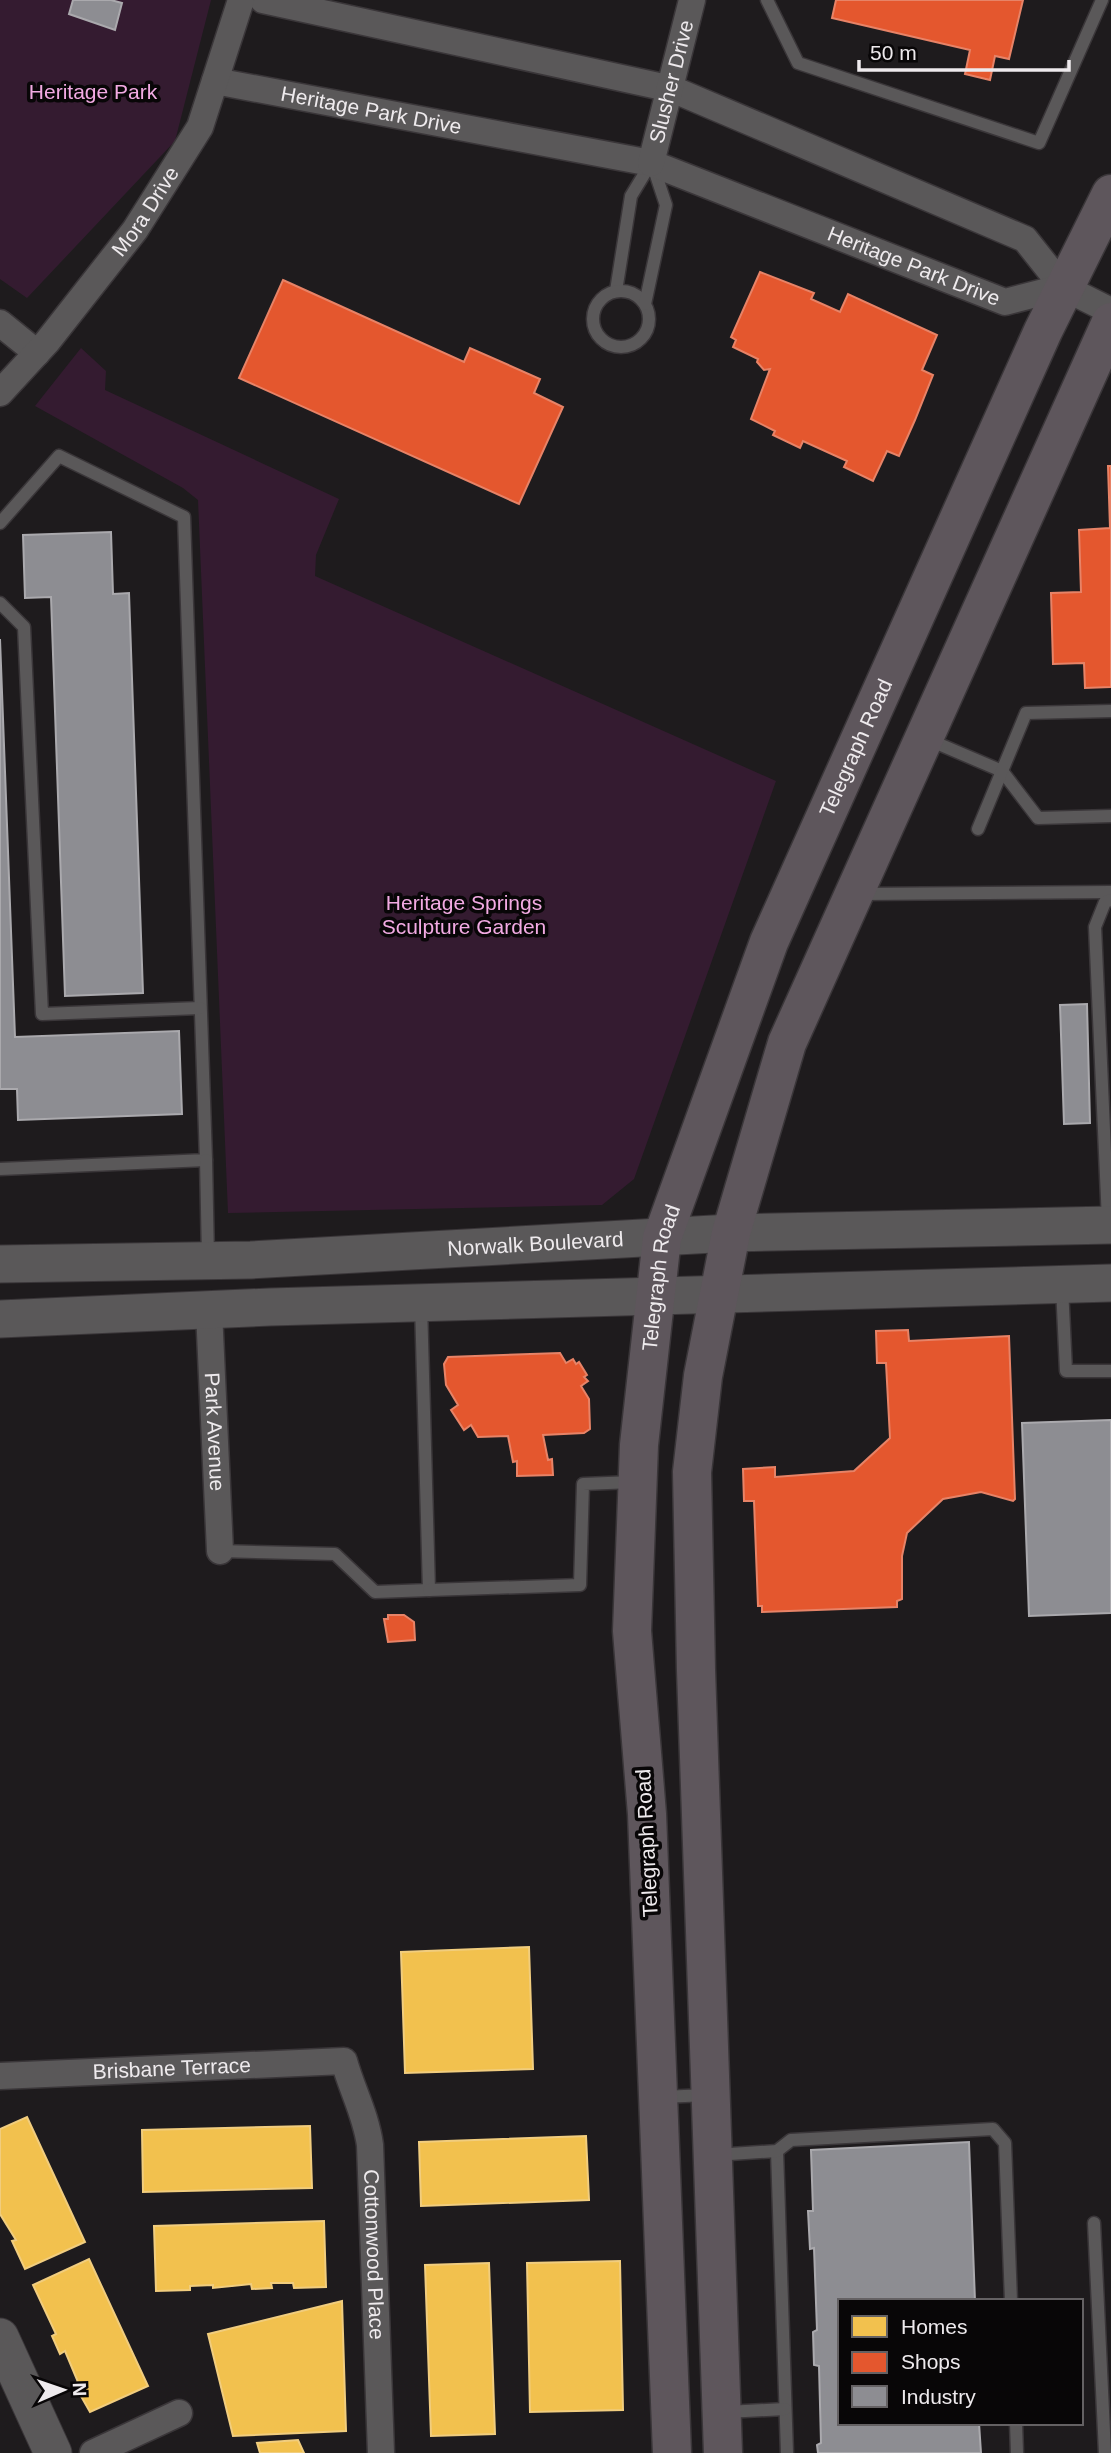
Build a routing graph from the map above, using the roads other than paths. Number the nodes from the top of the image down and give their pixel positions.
1 (241, 0) edge
2 (263, 0) edge
3 (692, 0) edge
4 (767, 0) edge
5 (1102, 0) edge
6 (215, 81) junction
7 (671, 89) junction
8 (651, 163) junction
9 (1111, 194) edge
10 (1063, 287) junction
11 (616, 291) junction
12 (645, 304) junction
13 (1111, 311) edge
14 (1111, 322) edge
15 (0, 323) edge
16 (37, 353) junction
17 (0, 393) edge
18 (0, 523) edge
19 (0, 603) edge
20 (1111, 711) edge
21 (925, 738) junction
22 (1002, 771) junction
23 (1111, 816) edge
24 (978, 829) dead end
25 (1111, 892) edge
26 (853, 894) junction
27 (1111, 900) edge
28 (200, 1008) junction
29 (206, 1160) junction
30 (0, 1169) edge
31 (1109, 1225) edge
32 (731, 1233) junction
33 (662, 1238) junction
34 (208, 1261) junction
35 (0, 1264) edge
36 (1111, 1283) edge
37 (1062, 1285) junction
38 (720, 1294) junction
39 (655, 1297) junction
40 (421, 1303) junction
41 (209, 1311) junction
42 (0, 1319) edge
43 (1111, 1371) edge
44 (637, 1481) junction
45 (220, 1551) joint
46 (429, 1590) junction
47 (344, 2061) joint
48 (0, 2076) edge
49 (710, 2094) junction
50 (659, 2097) junction
51 (777, 2151) junction
52 (712, 2156) junction
53 (1094, 2223) dead end
54 (1011, 2299) edge
55 (0, 2337) edge
56 (785, 2409) junction
57 (722, 2412) junction
58 (179, 2413) dead end
59 (1016, 2425) edge
60 (53, 2453) edge
61 (93, 2453) edge
62 (381, 2453) edge
63 (672, 2453) edge
64 (723, 2453) edge
65 (787, 2453) edge
66 (1017, 2453) edge
67 (1105, 2453) edge

1 - 6 street, Mora Drive
2 - 7 street
3 - 7 street, Slusher Drive
4 - 5 lane
6 - 8 street, Heritage Park Drive
6 - 16 street, Mora Drive
7 - 8 street, Slusher Drive
7 - 10 street
8 - 10 street, Heritage Park Drive
8 - 11 lane
8 - 12 lane
9 - 10 main road, Telegraph Road
10 - 13 street
10 - 33 main road, Telegraph Road
11 - 12 lane
11 - 12 lane
14 - 21 main road
15 - 16 street
16 - 17 street, Mora Drive
18 - 28 lane
19 - 28 lane
20 - 22 lane
21 - 22 lane
21 - 26 main road
22 - 23 lane
22 - 24 lane
25 - 26 lane
26 - 32 main road
27 - 31 lane
28 - 29 lane
29 - 30 lane
29 - 34 lane
31 - 32 main road, Norwalk Boulevard
32 - 33 main road, Norwalk Boulevard
32 - 38 main road
33 - 34 main road, Norwalk Boulevard
33 - 39 main road, Telegraph Road
34 - 35 main road, Norwalk Boulevard
36 - 37 main road
37 - 38 main road
37 - 43 lane
38 - 39 main road
38 - 49 main road
39 - 40 main road
39 - 44 main road, Telegraph Road
40 - 41 main road
40 - 46 lane
41 - 42 main road
41 - 45 street, Park Avenue
44 - 46 lane
44 - 50 main road, Telegraph Road
45 - 46 lane
47 - 48 street, Brisbane Terrace
47 - 62 street, Cottonwood Place
49 - 50 lane
49 - 52 main road
50 - 63 main road, Telegraph Road
51 - 52 lane
51 - 54 lane
51 - 56 lane
52 - 57 main road
53 - 67 lane
55 - 60 main road
56 - 57 lane
56 - 65 lane
57 - 64 main road
58 - 61 street
59 - 66 lane

